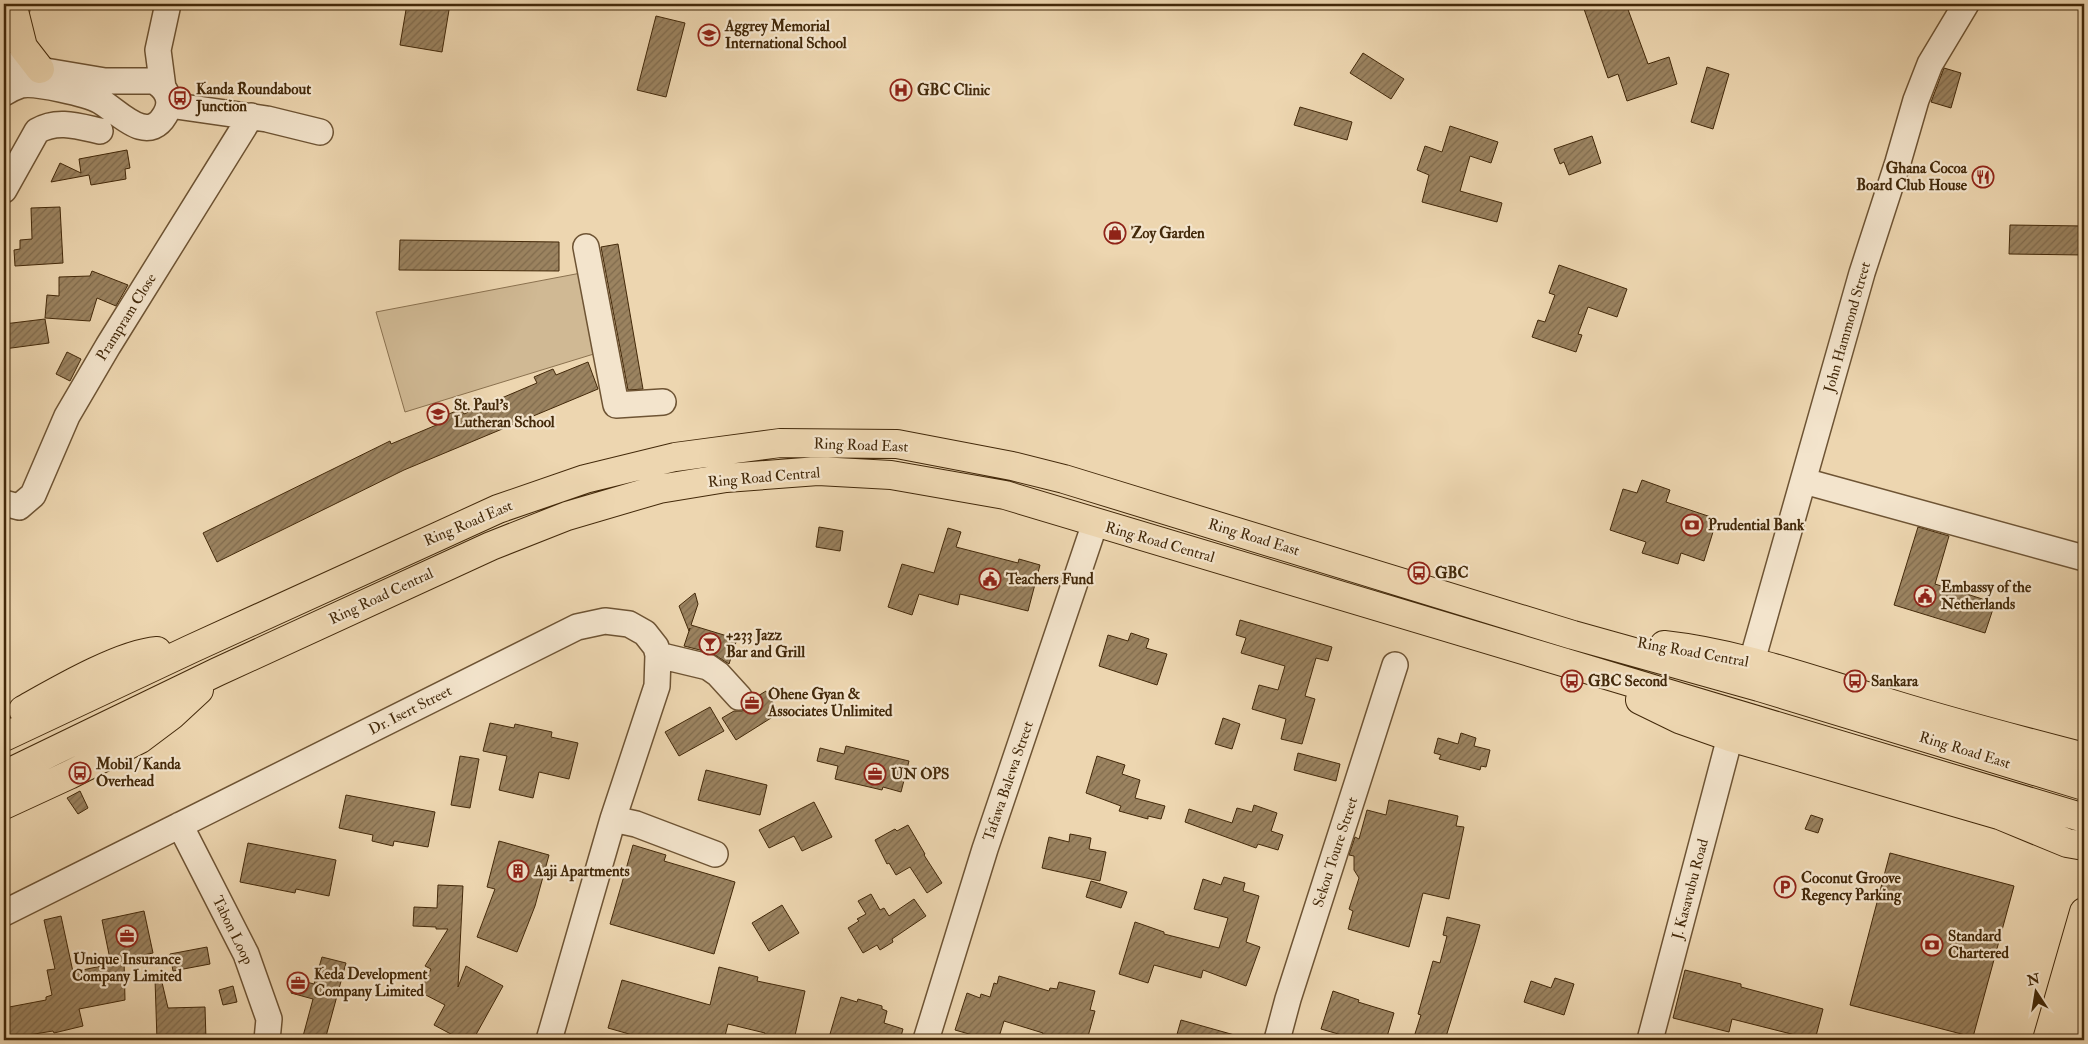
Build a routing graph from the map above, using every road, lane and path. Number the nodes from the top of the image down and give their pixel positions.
1 (168, 4) edge
2 (1966, 4) edge
3 (13, 6) edge
4 (4, 40) edge
5 (158, 50) junction
6 (4, 64) edge
7 (40, 69) junction
8 (132, 80) junction
9 (4, 93) edge
10 (166, 96) junction
11 (251, 116) junction
12 (100, 131) dead end
13 (320, 132) dead end
14 (4, 190) edge
15 (586, 247) dead end
16 (663, 402) dead end
17 (1804, 481) junction
18 (9, 508) edge
19 (1095, 523) junction
20 (1244, 534) junction
21 (2084, 558) edge
22 (1236, 564) junction
23 (1573, 634) junction
24 (191, 649) junction
25 (658, 656) junction
26 (1752, 661) junction
27 (1559, 662) junction
28 (1395, 665) dead end
29 (218, 672) junction
30 (739, 697) dead end
31 (1846, 714) joint
32 (4, 720) edge
33 (4, 737) edge
34 (1730, 737) junction
35 (2084, 757) edge
36 (4, 775) edge
37 (2084, 786) edge
38 (4, 805) edge
39 (2084, 818) edge
40 (613, 819) junction
41 (180, 825) junction
42 (2084, 846) edge
43 (715, 854) dead end
44 (2084, 912) edge
45 (4, 913) edge
46 (2084, 965) edge
47 (267, 1040) edge
48 (549, 1040) edge
49 (926, 1040) edge
50 (1277, 1040) edge
51 (1650, 1040) edge
52 (2047, 1040) edge
53 (2062, 1040) edge

1 - 5 street
2 - 17 street, John Hammond Street
3 - 4 main road
3 - 7 main road
5 - 8 street
5 - 10 street
6 - 7 street
7 - 8 street
8 - 10 street
9 - 10 street
10 - 11 street
11 - 13 street
11 - 18 street, Prampram Close
12 - 14 street
15 - 16 street
17 - 21 street
17 - 26 street, John Hammond Street
19 - 22 main road, Ring Road Central
19 - 29 main road, Ring Road Central
19 - 49 street, Tafawa Balewa Street
20 - 22 main road
20 - 23 main road, Ring Road East
20 - 24 main road, Ring Road East
22 - 27 main road, Ring Road Central
23 - 26 main road, Ring Road Central
23 - 31 main road, Ring Road Central
24 - 32 main road
24 - 33 main road
25 - 30 street
25 - 40 street
25 - 41 street, Dr. Isert Street
26 - 35 main road, Ring Road Central
27 - 34 main road, Ring Road Central
27 - 39 main road, Ring Road Central
28 - 50 street, Sekou Toure Street
29 - 36 main road, Ring Road Central
29 - 38 main road
31 - 37 main road, Ring Road East
34 - 42 main road, Ring Road Central
34 - 51 street, J. Kasavubu Road
40 - 43 street
40 - 48 street
41 - 45 street, Dr. Isert Street
41 - 47 street, Tabon Loop
44 - 52 main road
46 - 53 main road

